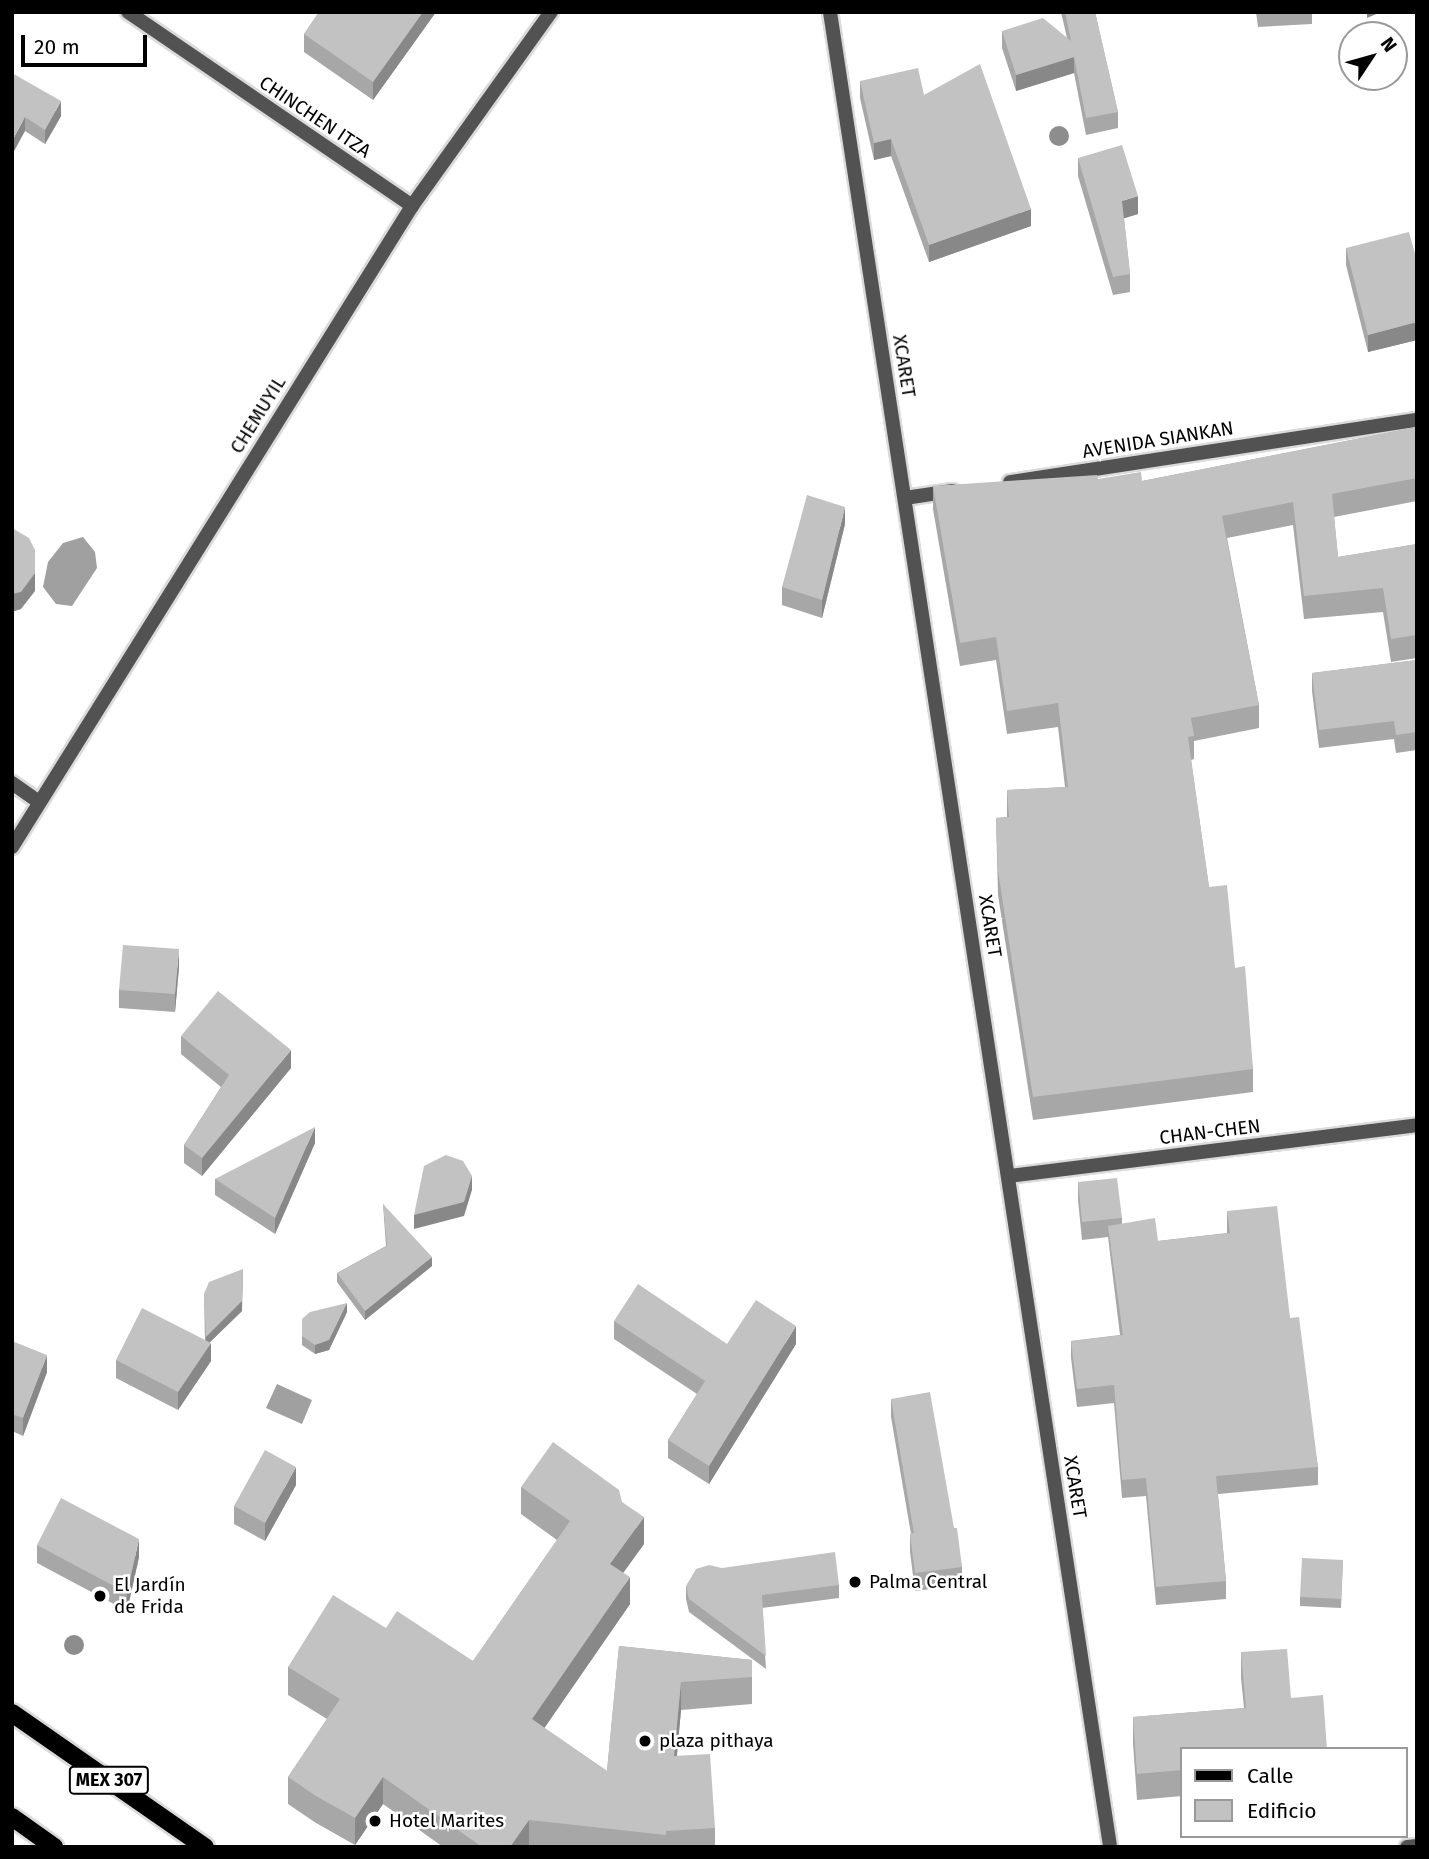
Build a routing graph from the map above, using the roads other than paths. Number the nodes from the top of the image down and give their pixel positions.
1 (128, 12) edge
2 (551, 12) edge
3 (830, 12) edge
4 (412, 206) junction
5 (1417, 420) edge
6 (999, 484) edge
7 (972, 488) edge
8 (905, 498) junction
9 (12, 783) edge
10 (39, 802) junction
11 (12, 847) edge
12 (1417, 1125) edge
13 (1009, 1176) junction
14 (12, 1713) edge
15 (12, 1817) edge
16 (1417, 1846) edge
17 (54, 1847) edge
18 (205, 1847) edge
19 (1110, 1847) edge
20 (1407, 1847) edge

1 - 4 street, CHINCHEN ITZA
2 - 4 street, CHEMUYIL
3 - 8 street, XCARET
4 - 10 street, CHEMUYIL
5 - 6 street, AVENIDA SIANKAN
7 - 8 street
8 - 13 street, XCARET
9 - 10 street
10 - 11 street, CHEMUYIL
12 - 13 street, CHAN-CHEN
13 - 19 street, XCARET
14 - 18 main road, MEX 307
15 - 17 main road
16 - 20 street

